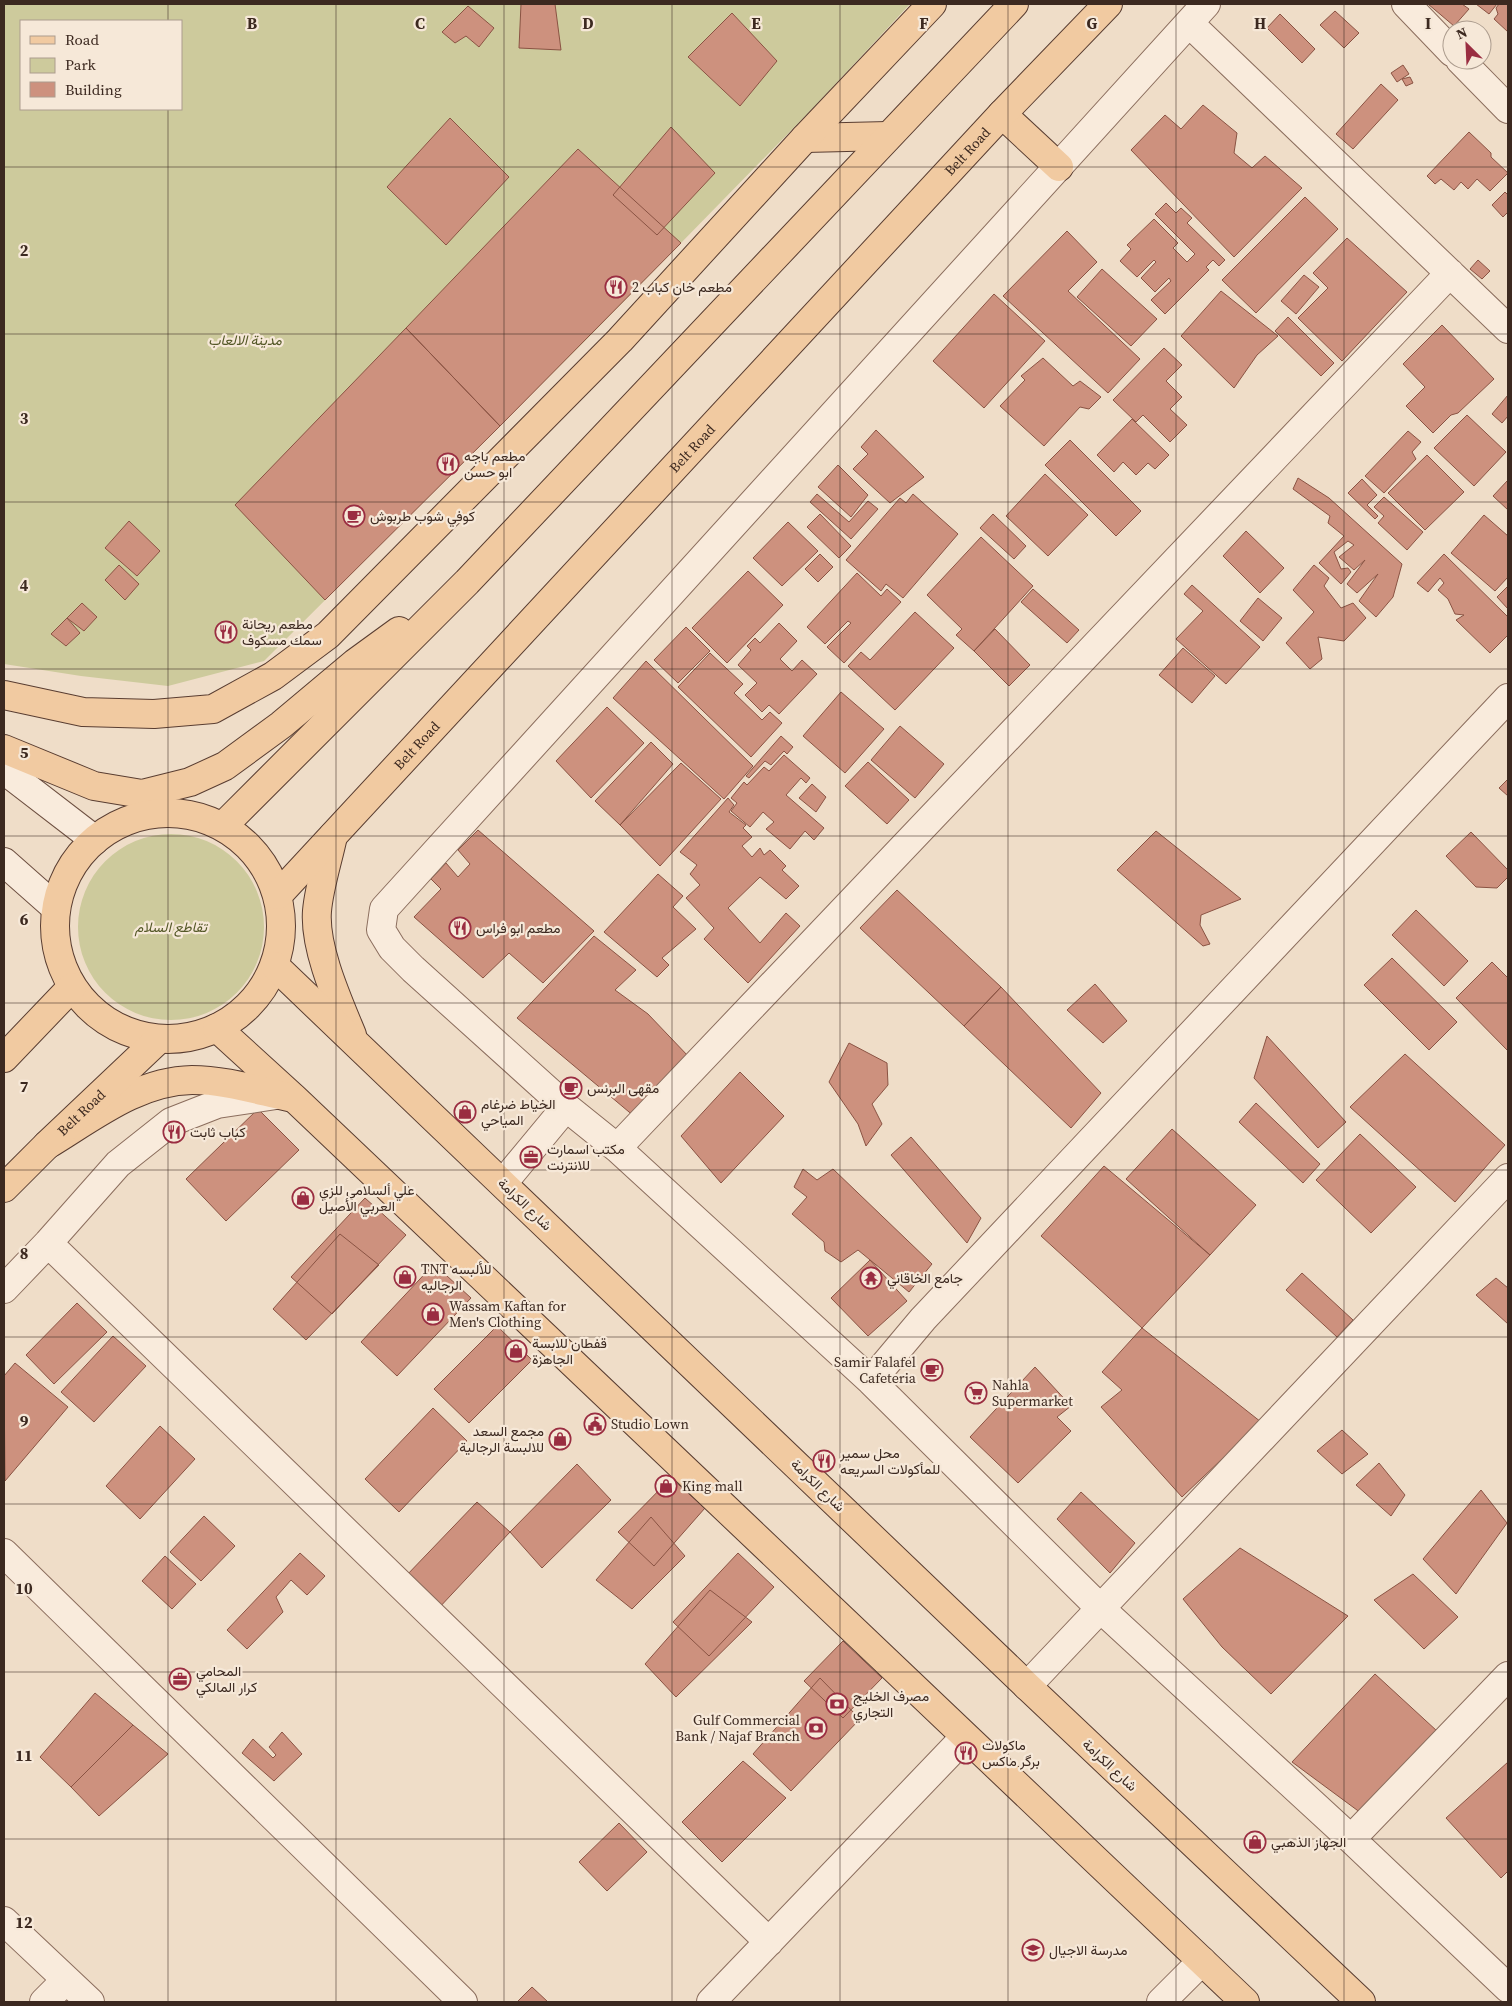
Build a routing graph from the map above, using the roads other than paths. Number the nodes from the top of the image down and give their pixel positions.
1 (932, 4) edge
2 (1014, 4) edge
3 (1108, 4) edge
4 (1406, 4) edge
5 (1198, 13) edge
6 (1442, 42) edge
7 (1472, 70) edge
8 (1504, 97) edge
9 (1002, 114) junction
10 (888, 136) junction
11 (805, 138) junction
12 (1059, 167) junction
13 (1450, 273) junction
14 (1508, 329) edge
15 (467, 582) junction
16 (4, 695) edge
17 (1508, 698) edge
18 (4, 748) edge
19 (4, 770) edge
20 (224, 826) junction
21 (333, 835) junction
22 (95, 840) junction
23 (4, 862) edge
24 (278, 895) junction
25 (56, 908) junction
26 (275, 966) junction
27 (72, 987) junction
28 (217, 1028) junction
29 (159, 1039) junction
30 (356, 1044) junction
31 (4, 1058) edge
32 (285, 1097) junction
33 (566, 1106) junction
34 (47, 1144) junction
35 (617, 1148) junction
36 (1508, 1178) edge
37 (503, 1183) junction
38 (4, 1188) edge
39 (48, 1244) junction
40 (4, 1289) edge
41 (871, 1381) junction
42 (4, 1553) edge
43 (1100, 1608) junction
44 (1508, 1676) edge
45 (1027, 1686) junction
46 (965, 1737) junction
47 (1351, 1839) junction
48 (4, 1921) edge
49 (769, 1942) junction
50 (1202, 1961) junction
51 (66, 1980) junction
52 (1508, 1988) edge
53 (44, 2002) edge
54 (90, 2002) edge
55 (463, 2002) edge
56 (710, 2002) edge
57 (1161, 2002) edge
58 (1245, 2002) edge
59 (1361, 2002) edge

1 - 11 main road
2 - 10 main road
3 - 9 main road, Belt Road
4 - 6 street
5 - 12 street
5 - 13 street
7 - 8 street
9 - 12 main road
9 - 21 main road, Belt Road
10 - 11 main road
10 - 15 main road
11 - 16 main road
12 - 33 street
13 - 14 street
13 - 35 street
15 - 18 main road
15 - 20 main road
17 - 41 street
19 - 22 street
20 - 22 main road
20 - 24 main road
21 - 24 main road, Belt Road
21 - 30 main road
22 - 25 main road
23 - 25 street
24 - 26 main road
25 - 27 main road
26 - 28 main road
26 - 30 main road, شارع الكرامة
27 - 29 main road
27 - 31 main road
28 - 29 main road
28 - 32 main road
29 - 34 main road, Belt Road
30 - 37 main road, شارع الكرامة
32 - 34 main road
32 - 39 street
32 - 46 main road
33 - 35 street
33 - 37 street
34 - 38 main road, Belt Road
35 - 41 street
36 - 43 street
37 - 45 main road, شارع الكرامة
39 - 40 street
39 - 49 street
41 - 43 street
42 - 55 street
43 - 45 street
43 - 47 street
44 - 47 street
45 - 59 main road, شارع الكرامة
46 - 49 street
46 - 50 main road
47 - 52 street
48 - 51 street
49 - 56 street
50 - 57 street
50 - 58 main road
51 - 53 street
51 - 54 street

